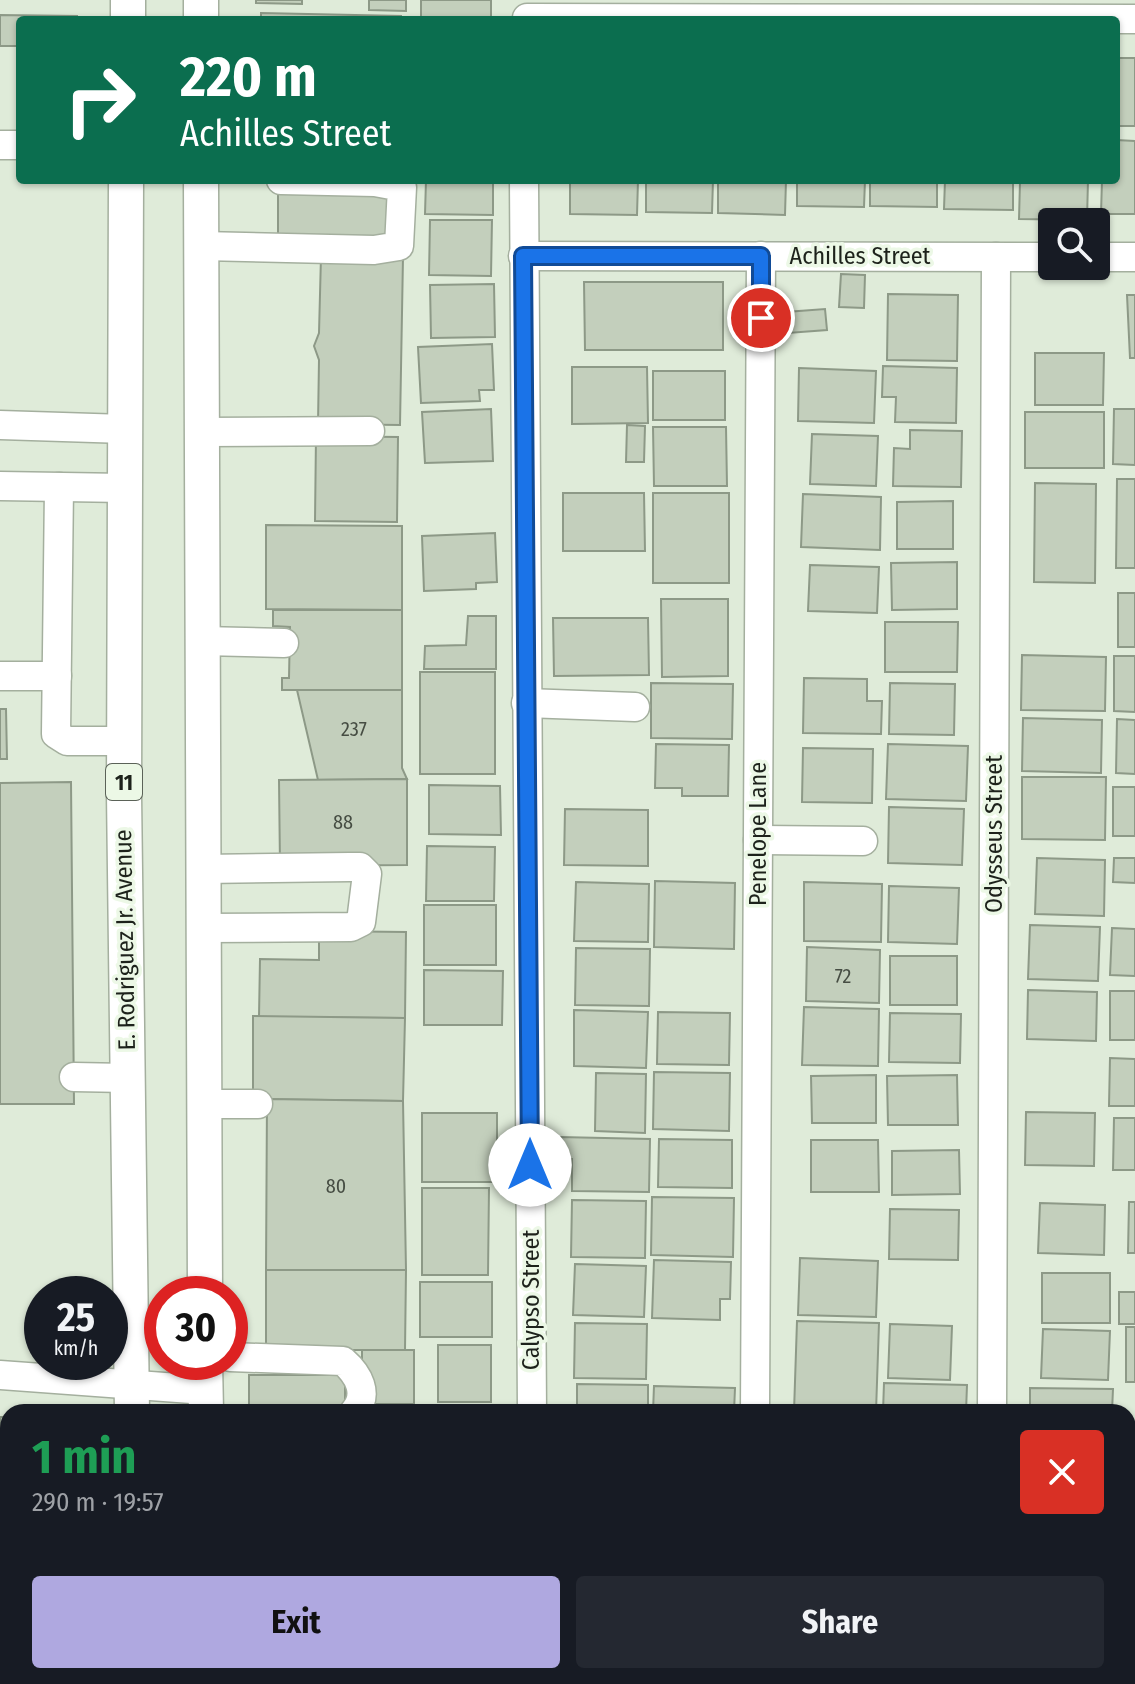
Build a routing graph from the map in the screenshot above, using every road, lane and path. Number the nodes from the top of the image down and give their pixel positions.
1 (527, 13) edge
2 (831, 16) edge
3 (126, 184) edge
4 (201, 184) edge
5 (386, 184) edge
6 (524, 184) edge
7 (202, 246) junction
8 (523, 256) junction
9 (761, 256) junction
10 (996, 257) junction
11 (1038, 257) edge
12 (1110, 257) edge
13 (1135, 257) edge
14 (0, 425) edge
15 (125, 429) junction
16 (370, 431) dead end
17 (202, 432) junction
18 (0, 486) edge
19 (59, 487) junction
20 (125, 488) junction
21 (203, 641) junction
22 (284, 643) dead end
23 (0, 676) edge
24 (57, 676) junction
25 (526, 703) junction
26 (635, 707) dead end
27 (124, 741) junction
28 (758, 840) junction
29 (863, 841) dead end
30 (204, 869) junction
31 (204, 928) junction
32 (74, 1077) dead end
33 (127, 1078) junction
34 (205, 1104) junction
35 (258, 1104) dead end
36 (205, 1276) edge
37 (248, 1358) edge
38 (0, 1375) edge
39 (206, 1388) edge
40 (132, 1398) edge
41 (357, 1404) edge
42 (532, 1404) edge
43 (755, 1404) edge
44 (992, 1404) edge

1 - 2 street
3 - 15 main road, E. Rodriguez Jr. Avenue / 11
4 - 7 main road
5 - 7 street
6 - 8 street, Calypso Street
7 - 17 main road
8 - 9 street, Achilles Street
8 - 25 street, Calypso Street
9 - 10 street, Achilles Street
9 - 28 street, Penelope Lane
10 - 11 street, Achilles Street
10 - 44 street, Odysseus Street
12 - 13 street
14 - 15 street
15 - 20 main road, E. Rodriguez Jr. Avenue / 11
16 - 17 street
17 - 21 main road
18 - 19 street
19 - 20 street
19 - 24 street
20 - 27 main road, E. Rodriguez Jr. Avenue / 11
21 - 22 street
21 - 30 main road
23 - 24 street
24 - 27 street
25 - 26 street
25 - 42 street, Calypso Street
27 - 33 main road, E. Rodriguez Jr. Avenue / 11
28 - 29 street
28 - 43 street, Penelope Lane
30 - 31 main road
30 - 31 street
31 - 34 main road
32 - 33 street
33 - 40 main road, E. Rodriguez Jr. Avenue / 11
34 - 35 street
34 - 36 main road
37 - 41 street
38 - 40 street
39 - 40 street

